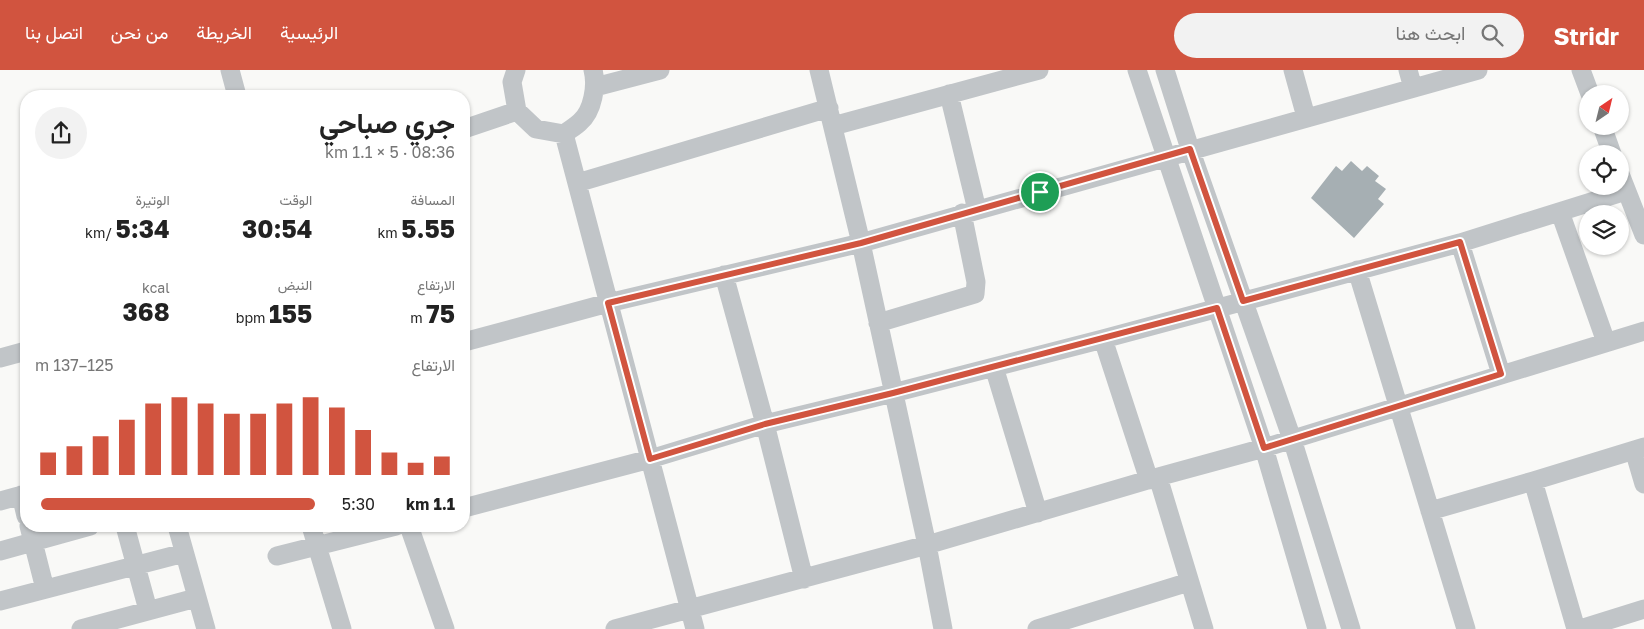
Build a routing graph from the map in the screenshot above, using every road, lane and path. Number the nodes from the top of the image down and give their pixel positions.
1 (230, 70) edge
2 (516, 70) edge
3 (660, 70) edge
4 (819, 70) edge
5 (1040, 70) edge
6 (1137, 70) edge
7 (1165, 70) edge
8 (1293, 70) edge
9 (1408, 70) edge
10 (1478, 70) edge
11 (1581, 70) edge
12 (594, 79) edge
13 (1587, 85) edge
14 (1413, 88) junction
15 (235, 90) edge
16 (948, 94) junction
17 (517, 111) junction
18 (831, 117) junction
19 (1306, 118) junction
20 (470, 126) edge
21 (564, 134) junction
22 (1190, 149) junction
23 (1166, 157) junction
24 (577, 183) junction
25 (1597, 195) edge
26 (1628, 195) edge
27 (969, 212) junction
28 (1560, 212) junction
29 (1644, 236) edge
30 (1460, 242) junction
31 (861, 243) junction
32 (1357, 270) junction
33 (724, 276) junction
34 (1243, 301) junction
35 (608, 303) junction
36 (1217, 308) junction
37 (878, 324) junction
38 (1644, 331) edge
39 (1104, 338) junction
40 (470, 340) edge
41 (1606, 342) junction
42 (20, 353) edge
43 (0, 358) edge
44 (994, 367) junction
45 (1501, 374) junction
46 (893, 393) junction
47 (1399, 406) junction
48 (765, 424) junction
49 (1292, 439) junction
50 (1264, 448) junction
51 (1639, 448) edge
52 (650, 459) junction
53 (1153, 478) junction
54 (1533, 482) junction
55 (1644, 484) edge
56 (20, 496) edge
57 (0, 501) edge
58 (470, 506) edge
59 (1430, 511) junction
60 (1038, 513) junction
61 (46, 532) edge
62 (127, 532) edge
63 (179, 532) edge
64 (314, 532) edge
65 (374, 532) edge
66 (411, 532) edge
67 (31, 534) edge
68 (927, 545) junction
69 (318, 547) junction
70 (0, 551) edge
71 (184, 553) junction
72 (277, 556) dead end
73 (136, 565) junction
74 (804, 579) junction
75 (1189, 582) junction
76 (45, 589) junction
77 (196, 598) junction
78 (0, 601) edge
79 (690, 609) junction
80 (1644, 609) edge
81 (148, 610) junction
82 (118, 625) edge
83 (1065, 625) edge
84 (82, 629) edge
85 (206, 629) edge
86 (342, 629) edge
87 (445, 629) edge
88 (615, 629) edge
89 (695, 629) edge
90 (943, 629) edge
91 (1037, 629) edge
92 (1204, 629) edge
93 (1318, 629) edge
94 (1351, 629) edge
95 (1466, 629) edge
96 (1578, 629) edge

1 - 15 street
2 - 17 street
3 - 12 street
4 - 18 street
5 - 16 street
6 - 23 street
7 - 22 street
8 - 19 street
9 - 14 street
10 - 14 street
11 - 13 street
12 - 21 street
14 - 19 street
16 - 18 street
16 - 27 street
17 - 20 street
17 - 21 street
18 - 24 street
18 - 31 street
19 - 22 street
21 - 24 street
22 - 23 street
22 - 34 street
23 - 27 street
23 - 36 street
24 - 35 street
25 - 28 street
26 - 29 street
27 - 31 street
27 - 37 street
28 - 30 street
28 - 41 street
30 - 32 street
30 - 45 street
31 - 33 street
31 - 37 street
32 - 34 street
32 - 47 street
33 - 35 street
33 - 48 street
34 - 36 street
34 - 49 street
35 - 40 street
35 - 52 street
36 - 39 street
36 - 50 street
37 - 46 street
38 - 41 street
39 - 44 street
39 - 53 street
41 - 45 street
42 - 43 street
44 - 46 street
44 - 60 street
45 - 47 street
46 - 48 street
46 - 68 street
47 - 49 street
47 - 59 street
48 - 52 street
48 - 74 street
49 - 50 street
49 - 94 street
50 - 53 street
50 - 93 street
51 - 54 street
51 - 55 street
52 - 58 street
52 - 79 street
53 - 60 street
53 - 75 street
54 - 59 street
54 - 96 street
56 - 57 street
59 - 95 street
60 - 68 street
61 - 67 street
62 - 73 street
63 - 71 street
64 - 69 street
65 - 69 street
66 - 87 street
67 - 70 street
67 - 76 street
68 - 74 street
68 - 90 street
69 - 72 street
69 - 86 street
71 - 73 street
71 - 77 street
73 - 76 street
73 - 81 street
74 - 79 street
75 - 83 street
75 - 92 street
76 - 78 street
77 - 81 street
77 - 85 street
79 - 88 street
79 - 89 street
80 - 96 street
81 - 82 street
82 - 84 street
83 - 91 street

